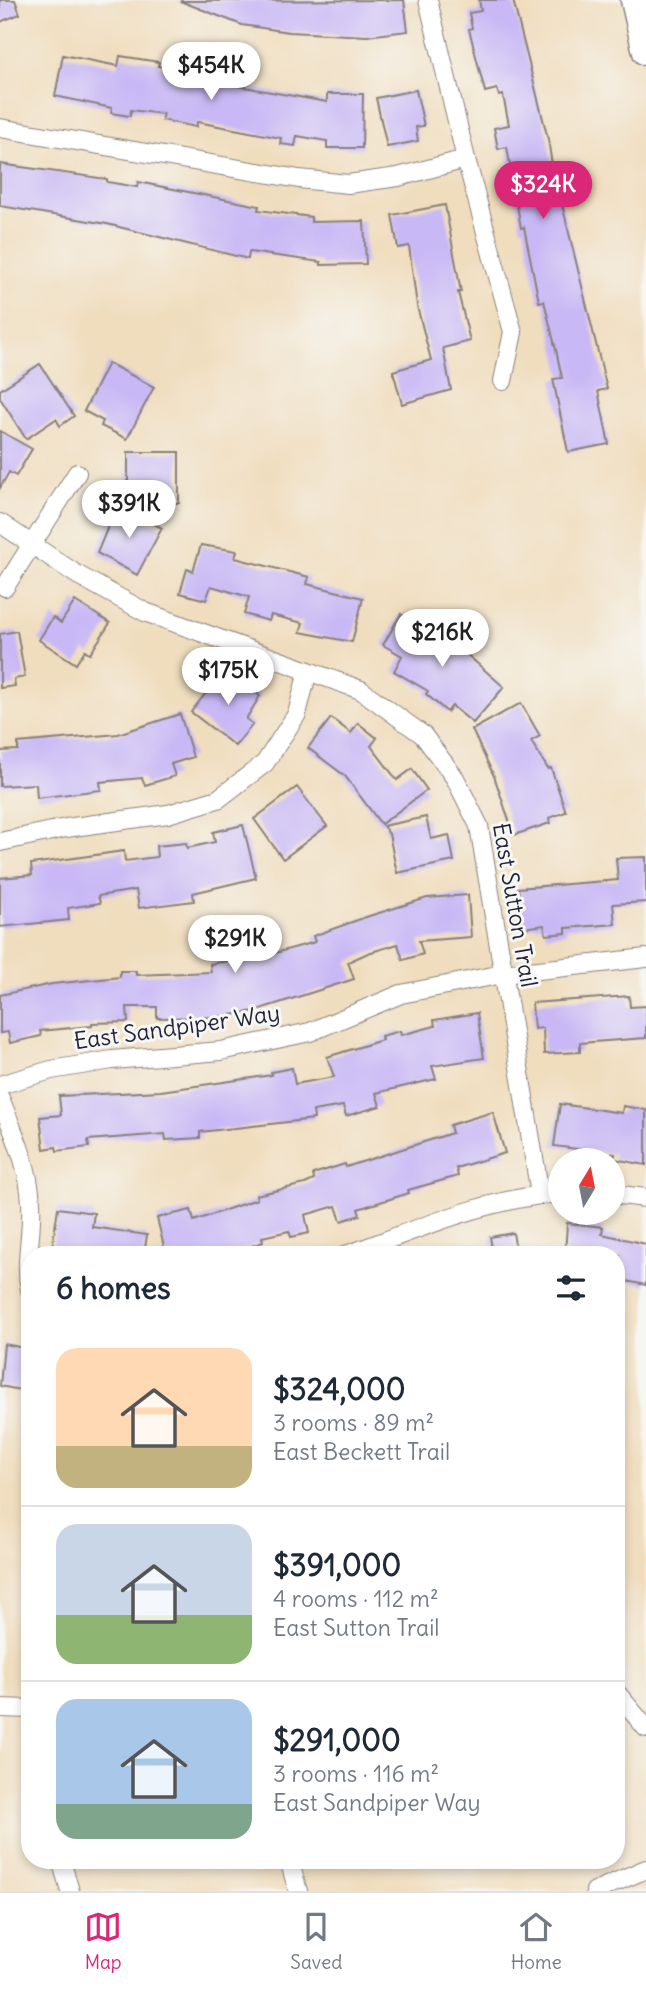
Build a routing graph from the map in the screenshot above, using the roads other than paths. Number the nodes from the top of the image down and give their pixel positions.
1 (428, 0) edge
2 (635, 0) edge
3 (646, 13) edge
4 (646, 52) edge
5 (0, 128) edge
6 (466, 159) junction
7 (503, 382) dead end
8 (77, 473) dead end
9 (0, 523) edge
10 (32, 544) junction
11 (5, 587) dead end
12 (308, 671) junction
13 (0, 842) edge
14 (646, 958) edge
15 (503, 974) junction
16 (0, 1084) edge
17 (0, 1098) edge
18 (540, 1194) junction
19 (548, 1194) edge
20 (625, 1196) edge
21 (646, 1198) edge
22 (28, 1246) edge
23 (372, 1246) edge
24 (625, 1703) edge
25 (0, 1708) edge
26 (21, 1709) edge
27 (646, 1728) edge
28 (64, 1869) edge
29 (292, 1869) edge
30 (646, 1869) edge
31 (70, 1891) edge
32 (298, 1891) edge
33 (595, 1891) edge

1 - 6 street
2 - 3 main road
2 - 4 main road
5 - 6 street
6 - 7 street
8 - 10 street
9 - 10 street, East Sutton Trail
10 - 11 street
10 - 12 street, East Sutton Trail
12 - 13 street
12 - 15 street, East Sutton Trail
14 - 15 street, East Sandpiper Way
15 - 16 street, East Sandpiper Way
15 - 18 street, East Sutton Trail
17 - 22 street
18 - 19 street
18 - 23 street
20 - 21 street
24 - 27 street
25 - 26 street
28 - 31 street
29 - 32 street
30 - 33 street

